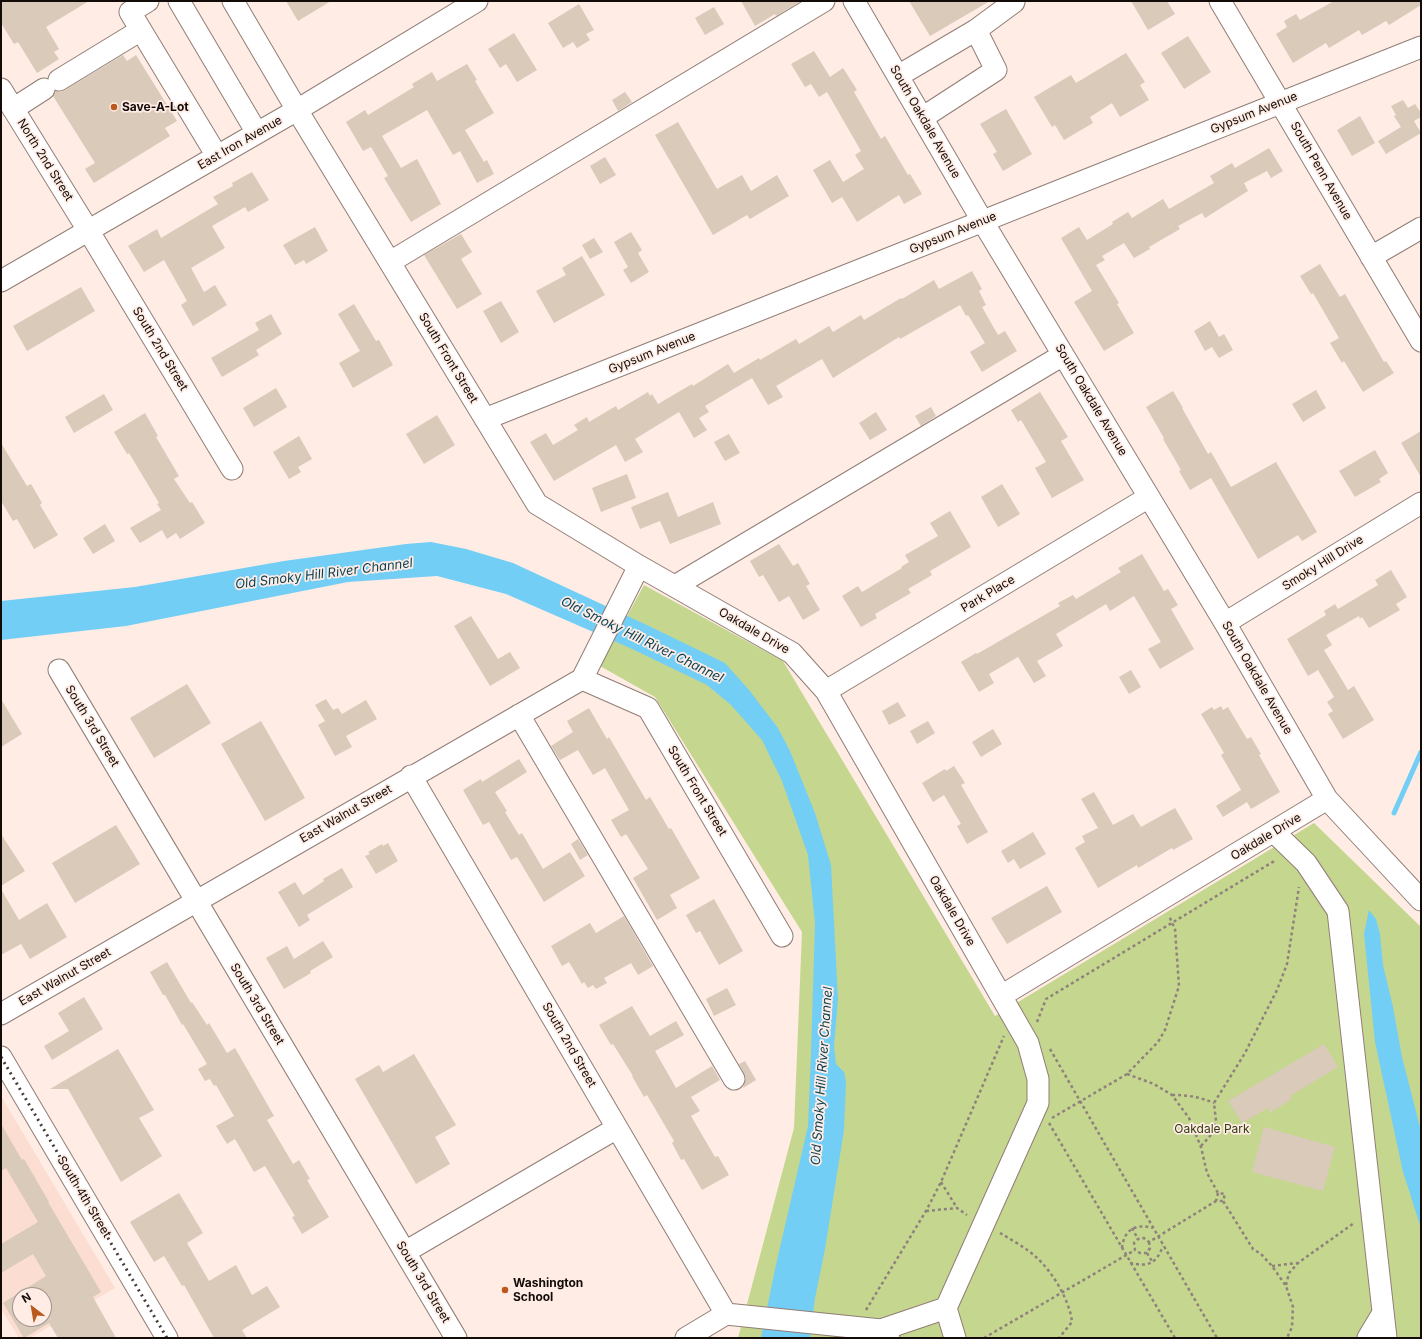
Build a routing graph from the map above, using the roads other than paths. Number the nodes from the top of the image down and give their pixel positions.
1 (148, 1) edge
2 (179, 1) edge
3 (233, 1) edge
4 (477, 1) edge
5 (824, 1) edge
6 (854, 1) edge
7 (1220, 1) edge
8 (1014, 2) edge
9 (141, 30) junction
10 (976, 30) junction
11 (1421, 46) edge
12 (898, 76) junction
13 (1, 89) edge
14 (1281, 102) junction
15 (13, 108) junction
16 (297, 110) junction
17 (922, 118) junction
18 (257, 133) junction
19 (217, 156) junction
20 (983, 222) junction
21 (1421, 228) edge
22 (88, 230) junction
23 (1371, 257) junction
24 (390, 262) junction
25 (1, 281) edge
26 (1421, 341) edge
27 (1063, 355) junction
28 (485, 419) junction
29 (232, 469) dead end
30 (1149, 497) junction
31 (1421, 503) edge
32 (639, 566) junction
33 (675, 586) junction
34 (1225, 623) junction
35 (59, 670) dead end
36 (582, 679) junction
37 (826, 691) junction
38 (519, 714) junction
39 (411, 776) junction
40 (1328, 799) junction
41 (1274, 832) junction
42 (1421, 900) edge
43 (196, 901) junction
44 (782, 936) dead end
45 (1001, 996) junction
46 (1, 1014) edge
47 (1, 1057) edge
48 (734, 1079) dead end
49 (617, 1128) junction
50 (405, 1252) junction
51 (946, 1308) junction
52 (1383, 1313) junction
53 (732, 1315) junction
54 (882, 1335) edge
55 (167, 1338) edge
56 (456, 1338) edge
57 (686, 1338) edge
58 (955, 1338) edge
59 (1368, 1338) edge
60 (1386, 1338) edge

1 - 9 street
2 - 18 street
3 - 16 street, South Front Street
4 - 16 street, East Iron Avenue
5 - 24 street
6 - 12 street, South Oakdale Avenue
7 - 14 street, South Penn Avenue
8 - 10 street
9 - 15 street
9 - 19 street
10 - 12 street
10 - 17 street
11 - 14 street, Gypsum Avenue
12 - 17 street, South Oakdale Avenue
13 - 15 street, North 2nd Street
14 - 20 street, Gypsum Avenue
14 - 23 street, South Penn Avenue
15 - 22 street, North 2nd Street
16 - 18 street, East Iron Avenue
16 - 24 street, South Front Street
17 - 20 street, South Oakdale Avenue
18 - 19 street, East Iron Avenue
19 - 22 street, East Iron Avenue
20 - 27 street, South Oakdale Avenue
20 - 28 street, Gypsum Avenue
21 - 23 street
22 - 25 street, East Iron Avenue
22 - 29 street, South 2nd Street
23 - 26 street, South Penn Avenue
24 - 28 street, South Front Street
27 - 30 street, South Oakdale Avenue
27 - 33 street
28 - 32 street, South Front Street
30 - 34 street, South Oakdale Avenue
30 - 37 street, Park Place
31 - 34 street, Smoky Hill Drive
32 - 33 street, Oakdale Drive
32 - 36 street
33 - 37 street, Oakdale Drive
34 - 40 street, South Oakdale Avenue
35 - 43 street, South 3rd Street
36 - 38 street, East Walnut Street
36 - 44 street, South Front Street
37 - 45 street, Oakdale Drive
38 - 39 street, East Walnut Street
38 - 48 street
39 - 43 street, East Walnut Street
39 - 49 street, South 2nd Street
40 - 41 street, Oakdale Drive
40 - 42 street, South Oakdale Avenue
41 - 45 street, Oakdale Drive
41 - 52 street
43 - 46 street, East Walnut Street
43 - 50 street, South 3rd Street
45 - 51 street
47 - 55 street, South 4th Street
49 - 50 street
49 - 53 street, South 2nd Street
50 - 56 street, South 3rd Street
51 - 54 street
51 - 58 street
52 - 59 street
52 - 60 street
53 - 54 street
53 - 57 street

